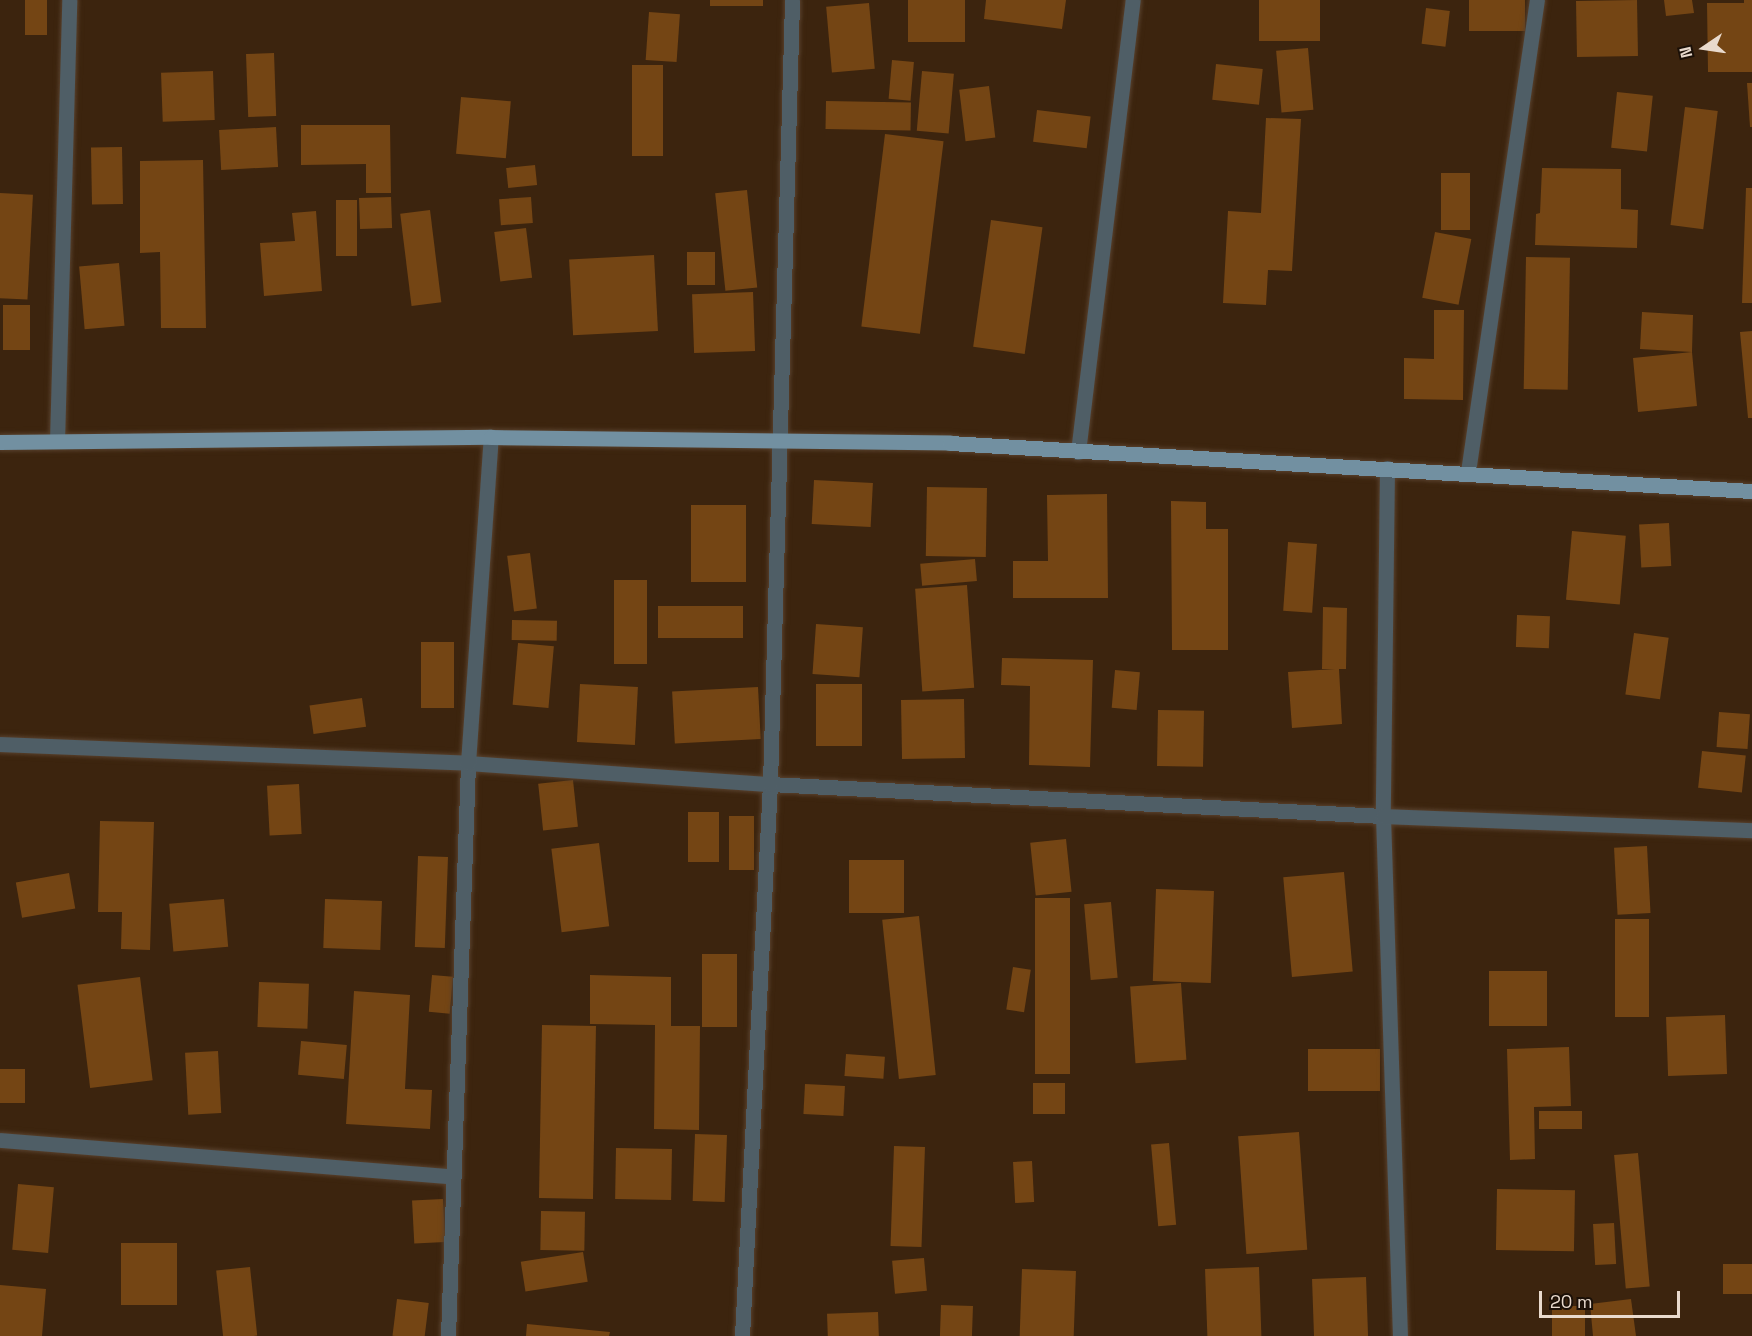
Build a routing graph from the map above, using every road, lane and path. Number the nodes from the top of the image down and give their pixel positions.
1 (69, 0) edge
2 (792, 0) edge
3 (1133, 0) edge
4 (1538, 0) edge
5 (491, 437) junction
6 (57, 441) junction
7 (782, 441) junction
8 (0, 442) edge
9 (1078, 452) junction
10 (1387, 468) junction
11 (1468, 472) junction
12 (1752, 490) edge
13 (0, 744) edge
14 (468, 763) junction
15 (770, 784) junction
16 (1383, 816) junction
17 (1752, 830) edge
18 (0, 1140) edge
19 (452, 1176) junction
20 (448, 1336) edge
21 (742, 1336) edge
22 (1400, 1336) edge

1 - 6 street
2 - 7 street
3 - 9 street
4 - 11 street
5 - 6 main road
5 - 7 main road
5 - 14 street
6 - 8 main road
7 - 9 main road
7 - 15 street
9 - 10 main road
10 - 11 main road
10 - 16 street
11 - 12 main road
13 - 14 street
14 - 15 street
14 - 19 street
15 - 16 street
15 - 21 street
16 - 17 street
16 - 22 street
18 - 19 street
19 - 20 street

